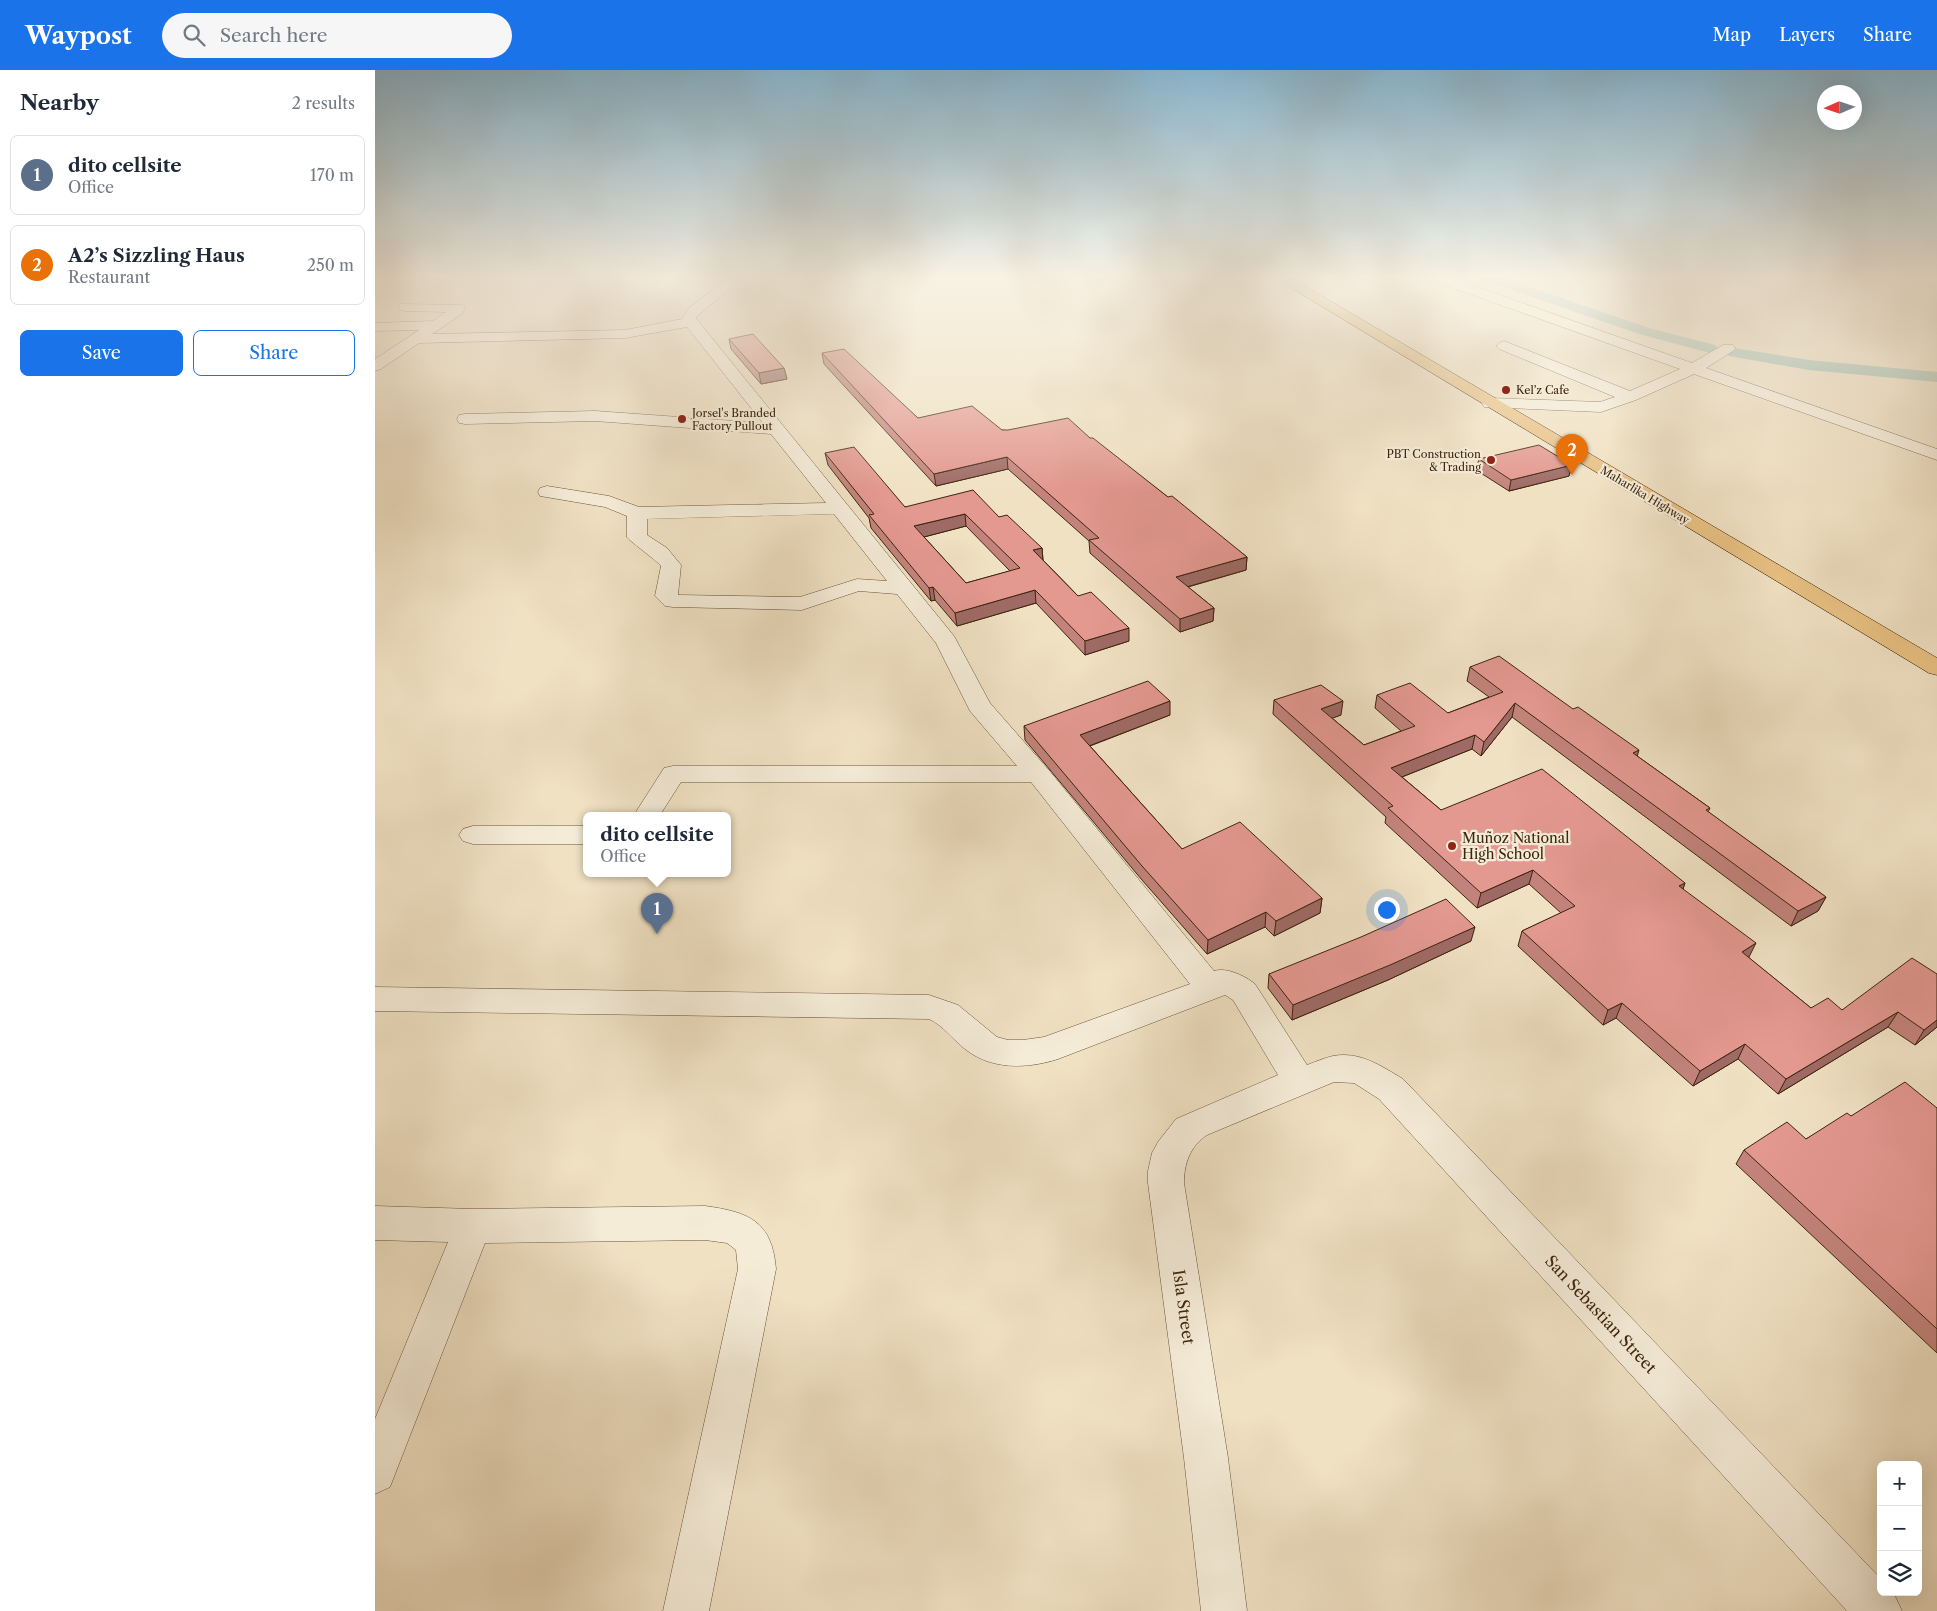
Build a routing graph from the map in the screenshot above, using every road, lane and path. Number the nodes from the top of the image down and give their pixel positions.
1 (404, 347) edge
2 (711, 347) edge
3 (1397, 347) edge
4 (1506, 347) edge
5 (1631, 347) edge
6 (1728, 348) dead end
7 (375, 366) edge
8 (1693, 369) junction
9 (1630, 397) junction
10 (1490, 403) junction
11 (465, 419) dead end
12 (777, 429) junction
13 (1937, 455) edge
14 (547, 492) dead end
15 (841, 508) junction
16 (637, 513) junction
17 (904, 588) junction
18 (1937, 668) edge
19 (1038, 774) junction
20 (649, 812) edge
21 (473, 835) dead end
22 (583, 835) edge
23 (1213, 988) junction
24 (375, 999) edge
25 (1299, 1082) junction
26 (375, 1223) edge
27 (473, 1226) junction
28 (375, 1472) edge
29 (686, 1611) edge
30 (1224, 1611) edge
31 (1879, 1611) edge

1 - 7 street
2 - 12 street
3 - 10 highway, Maharlika Highway
4 - 9 street
5 - 8 street
6 - 8 street
8 - 9 street
8 - 13 street
9 - 10 street
10 - 18 highway, Maharlika Highway
11 - 12 street
12 - 15 street
14 - 16 street
15 - 16 street
15 - 17 street
16 - 17 street
17 - 19 street
19 - 20 street
19 - 23 street
21 - 22 street
23 - 24 street
23 - 25 street
25 - 30 street, Isla Street
25 - 31 street, San Sebastian Street
26 - 27 street
27 - 28 street
27 - 29 street

